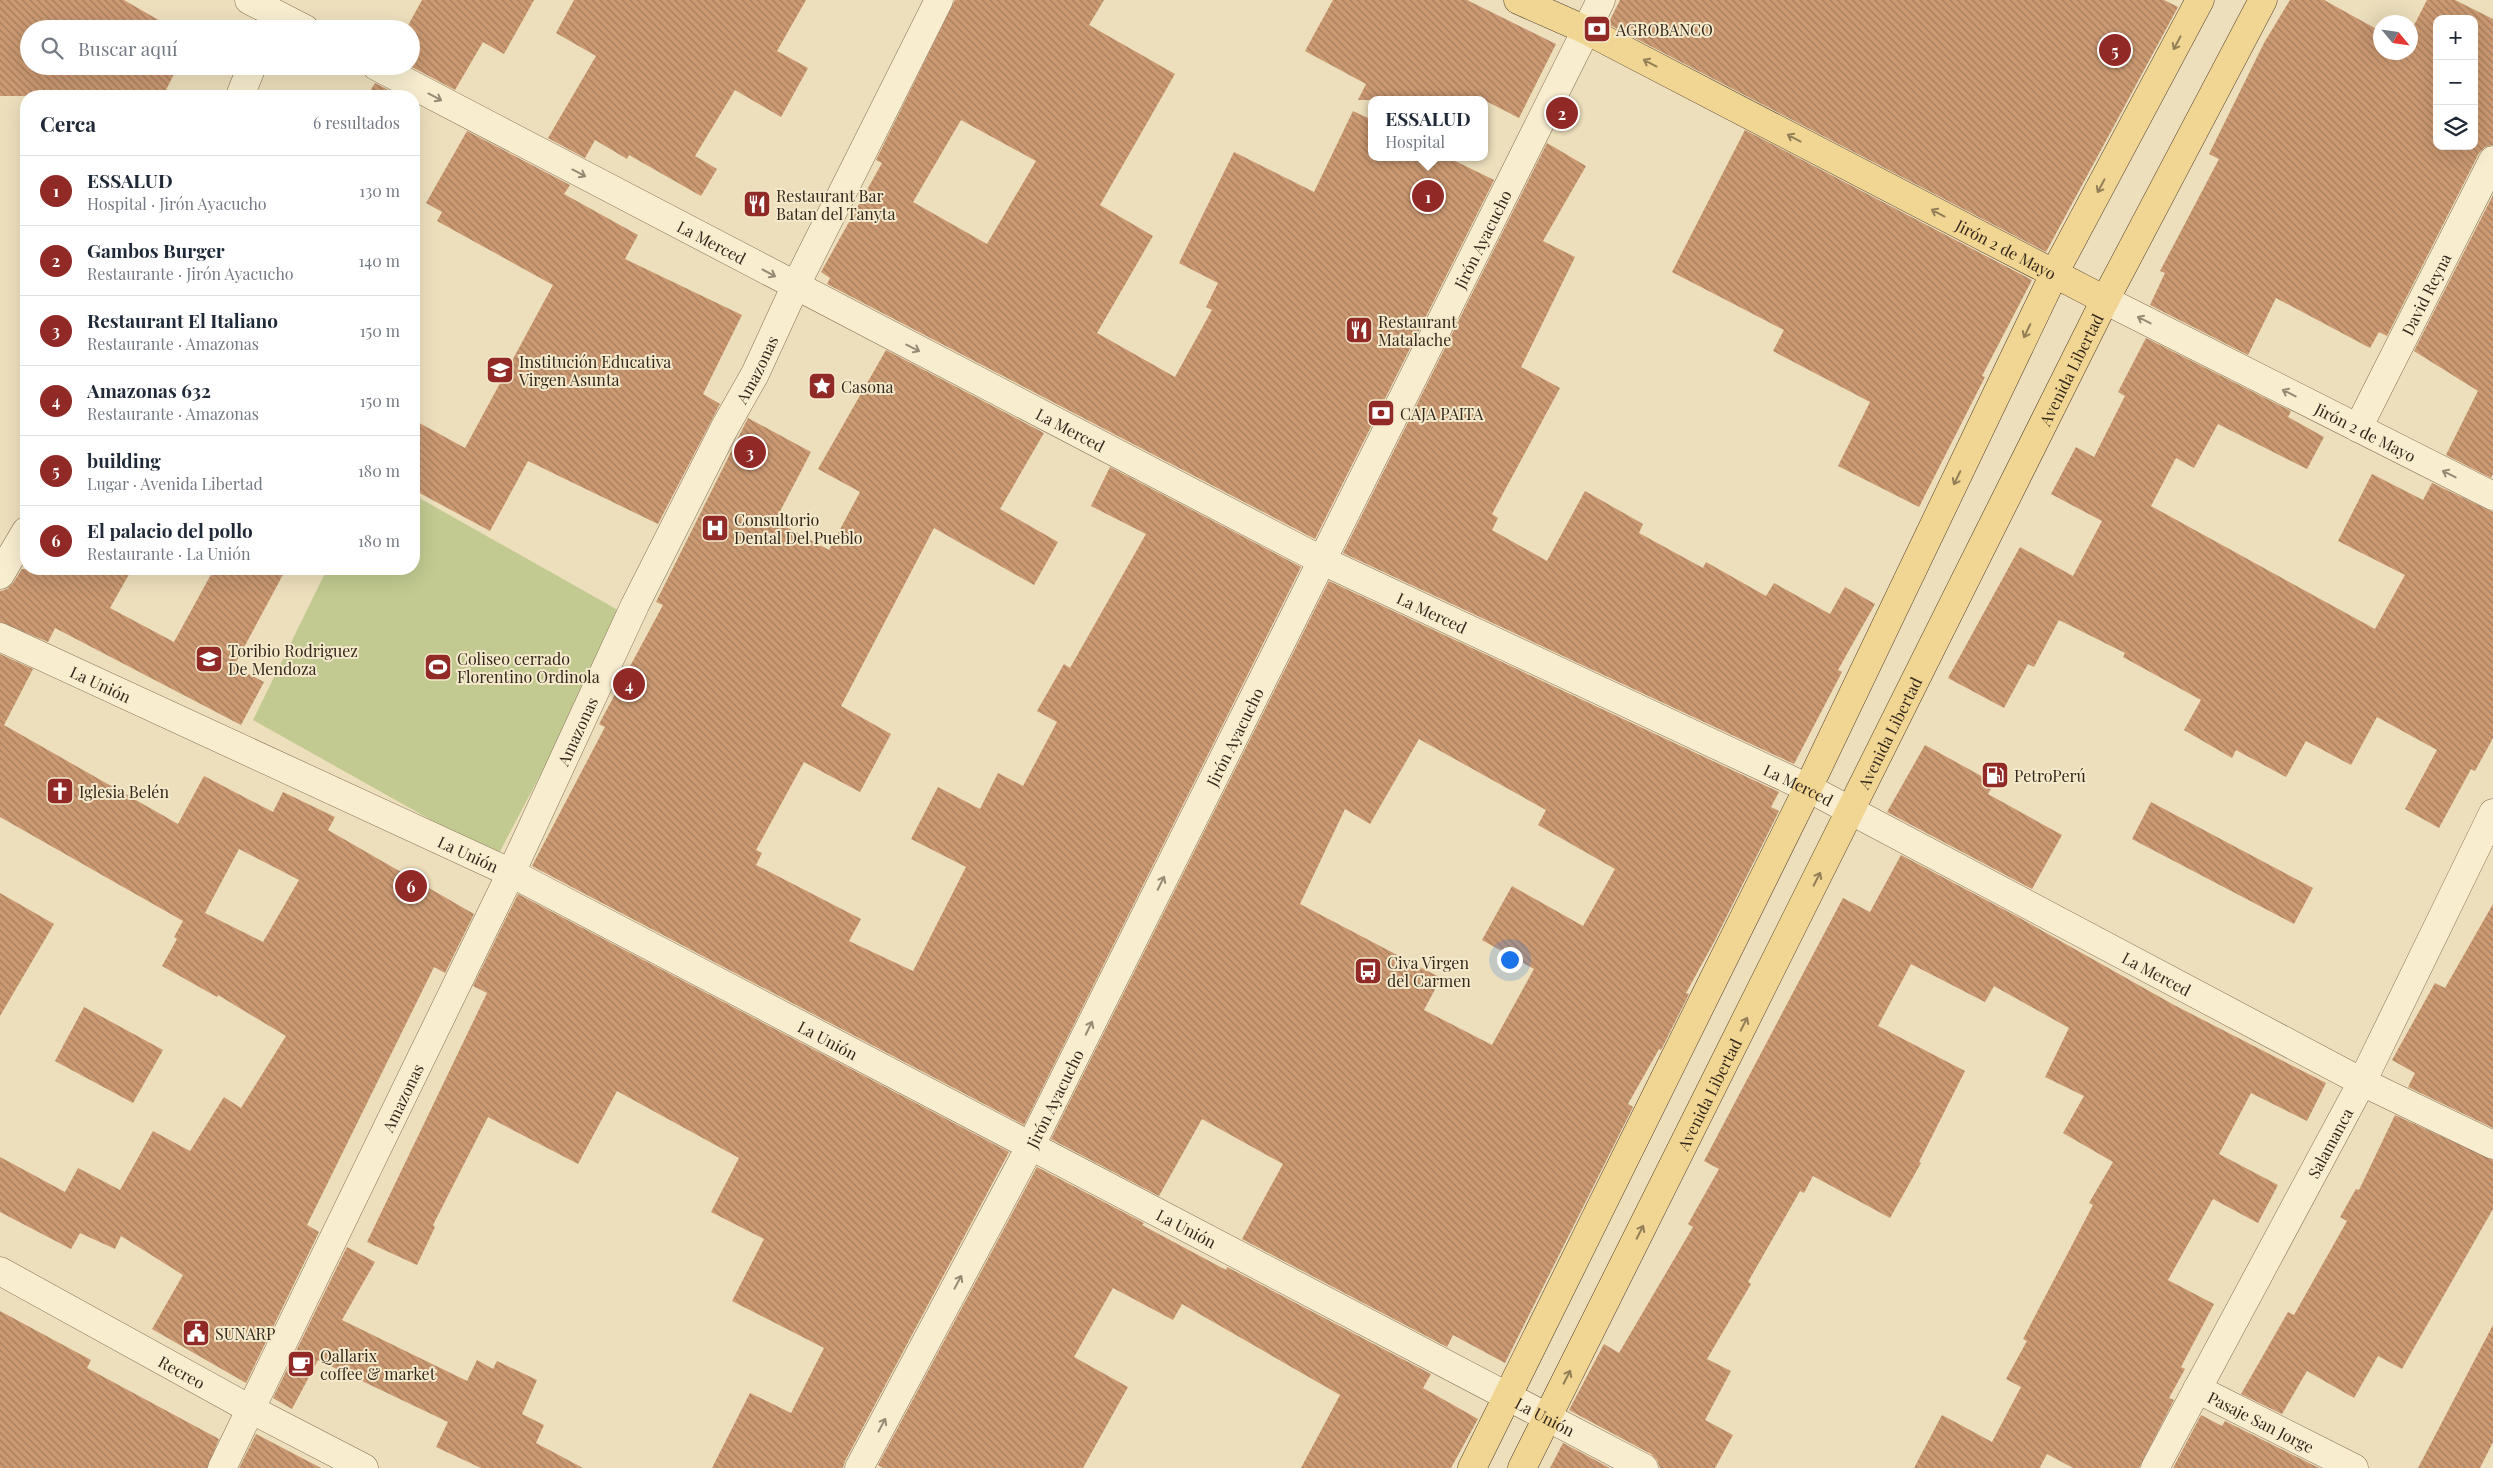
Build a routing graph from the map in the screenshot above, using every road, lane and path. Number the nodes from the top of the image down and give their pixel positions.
1 (939, 0) edge
2 (1518, 0) edge
3 (1601, 0) edge
4 (2200, 0) edge
5 (2263, 0) edge
6 (267, 10) edge
7 (287, 20) edge
8 (1586, 30) junction
9 (248, 75) edge
10 (393, 75) edge
11 (242, 90) edge
12 (2493, 160) edge
13 (2055, 274) junction
14 (795, 286) junction
15 (2106, 300) junction
16 (2358, 428) junction
17 (2493, 496) edge
18 (20, 541) edge
19 (1321, 560) junction
20 (0, 575) edge
21 (0, 637) edge
22 (1808, 788) junction
23 (1852, 811) junction
24 (2493, 813) edge
25 (511, 872) junction
26 (2362, 1082) junction
27 (1031, 1146) junction
28 (2493, 1146) edge
29 (0, 1270) edge
30 (2197, 1389) junction
31 (1506, 1397) junction
32 (252, 1410) junction
33 (1547, 1416) junction
34 (222, 1468) edge
35 (364, 1468) edge
36 (859, 1468) edge
37 (1472, 1468) edge
38 (1522, 1468) edge
39 (1644, 1468) edge
40 (2155, 1468) edge
41 (2354, 1468) edge

1 - 14 street, Amazonas
2 - 8 main road, Jirón 2 de Mayo
3 - 8 street, Jirón Ayacucho
4 -> 13 main road
5 - 15 main road, Avenida Libertad
6 - 7 street
13 -> 8 main road, Jirón 2 de Mayo
8 - 19 street, Jirón Ayacucho
9 - 11 street
10 -> 14 street, La Merced
12 - 16 street, David Reyna
13 - 15 main road, Jirón 2 de Mayo
13 -> 22 main road
14 -> 19 street, La Merced
14 - 25 street, Amazonas
16 -> 15 street, Jirón 2 de Mayo
15 - 23 main road, Avenida Libertad
17 -> 16 street, Jirón 2 de Mayo
18 - 20 street
19 - 22 street, La Merced
27 -> 19 street, Jirón Ayacucho
21 - 25 street, La Unión
22 - 23 street, La Merced
22 - 31 main road
23 - 26 street, La Merced
33 -> 23 main road, Avenida Libertad
24 - 26 street, Salamanca
25 - 27 street, La Unión
25 - 32 street, Amazonas
26 - 28 street, La Merced
26 - 30 street, Salamanca
27 - 31 street, La Unión
36 -> 27 street, Jirón Ayacucho
29 - 32 street, Recreo
30 - 40 street, Salamanca
30 - 41 street, Pasaje San Jorge
31 - 33 street, La Unión
31 - 37 main road
32 - 34 street, Amazonas
32 - 35 street, Recreo
33 - 38 main road, Avenida Libertad
33 - 39 street, La Unión

